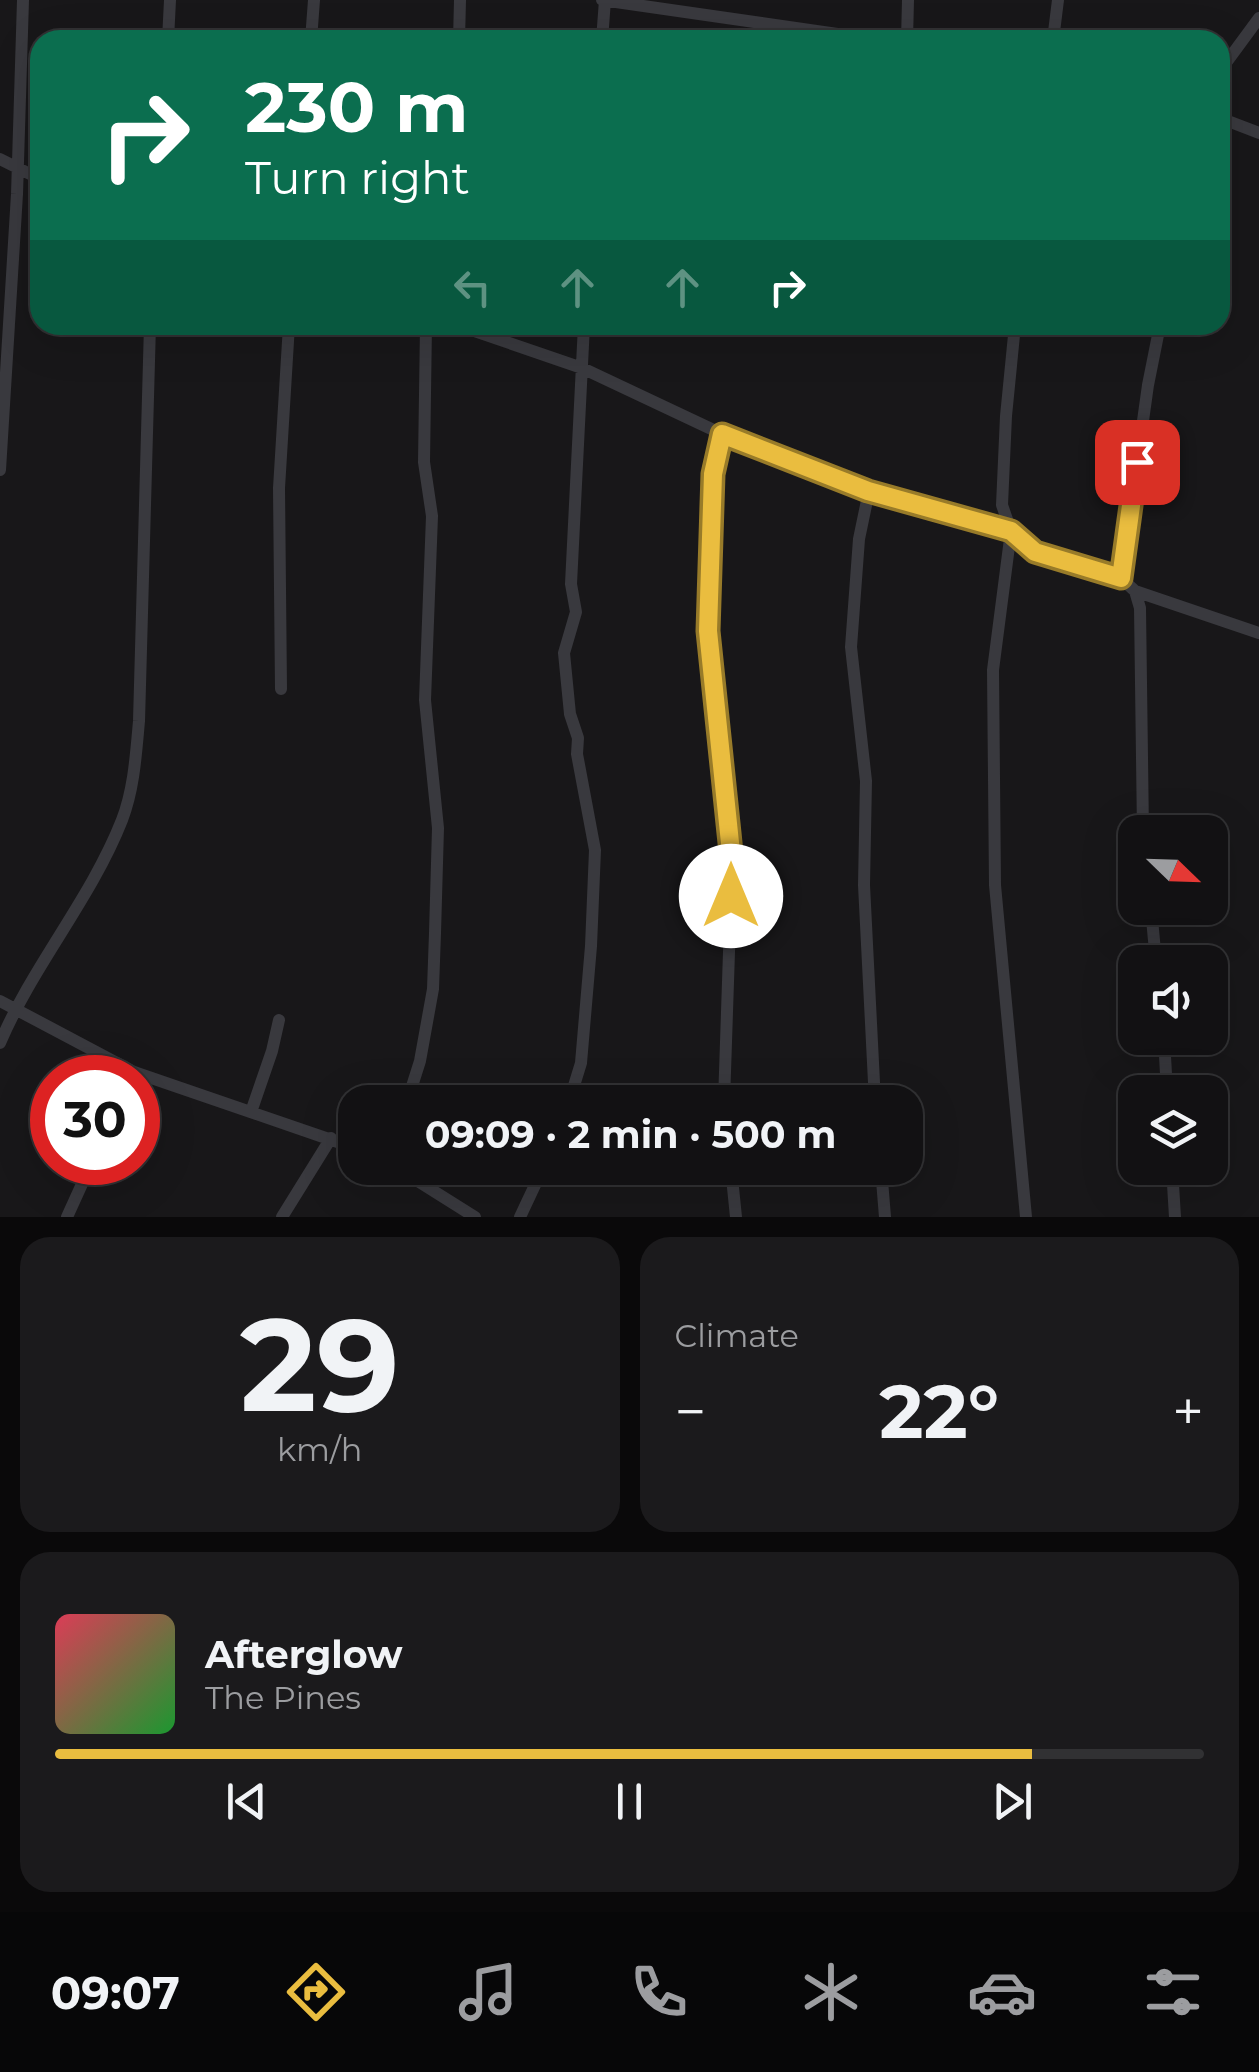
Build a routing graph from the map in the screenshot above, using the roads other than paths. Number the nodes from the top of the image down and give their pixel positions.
1 (23, 0) edge
2 (170, 0) edge
3 (314, 0) edge
4 (460, 0) edge
5 (604, 0) edge
6 (908, 0) edge
7 (1058, 0) edge
8 (1259, 18) edge
9 (168, 30) edge
10 (312, 30) edge
11 (459, 30) edge
12 (602, 30) edge
13 (810, 30) edge
14 (907, 30) edge
15 (1054, 30) edge
16 (1230, 58) edge
17 (1230, 122) edge
18 (1259, 133) edge
19 (0, 159) edge
20 (18, 169) junction
21 (30, 174) edge
22 (150, 335) edge
23 (288, 335) edge
24 (426, 335) edge
25 (486, 335) edge
26 (584, 335) edge
27 (1015, 335) edge
28 (1158, 335) edge
29 (582, 368) junction
30 (722, 434) junction
31 (0, 470) edge
32 (868, 491) junction
33 (1011, 531) junction
34 (1121, 578) junction
35 (1134, 591) junction
36 (1259, 633) edge
37 (282, 688) dead end
38 (1141, 815) edge
39 (0, 1001) edge
40 (14, 1009) junction
41 (278, 1020) dead end
42 (0, 1043) edge
43 (97, 1055) edge
44 (160, 1083) edge
45 (412, 1085) edge
46 (574, 1085) edge
47 (725, 1085) edge
48 (875, 1085) edge
49 (251, 1112) junction
50 (331, 1138) junction
51 (338, 1141) edge
52 (81, 1185) edge
53 (424, 1185) edge
54 (536, 1185) edge
55 (733, 1185) edge
56 (882, 1185) edge
57 (1173, 1185) edge
58 (66, 1217) edge
59 (282, 1217) edge
60 (475, 1217) edge
61 (520, 1217) edge
62 (736, 1217) edge
63 (885, 1217) edge
64 (1026, 1217) edge
65 (1175, 1217) edge

1 - 20 street
2 - 9 street
3 - 10 street
4 - 11 street
5 - 12 street
5 - 13 street
6 - 14 street
7 - 15 street
8 - 16 street
17 - 18 street
19 - 20 street
20 - 21 street
20 - 31 street
22 - 40 street
23 - 37 street
24 - 45 street
25 - 29 street
26 - 29 street
27 - 33 street
28 - 34 street
29 - 30 street
29 - 46 street
30 - 32 street
30 - 47 street
32 - 33 street
32 - 48 street
33 - 34 street
33 - 64 street
34 - 35 street
35 - 36 street
35 - 38 street
39 - 40 street
40 - 42 street
40 - 43 street
41 - 49 street
44 - 49 street
49 - 50 street
50 - 51 street
50 - 59 street
52 - 58 street
53 - 60 street
54 - 61 street
55 - 62 street
56 - 63 street
57 - 65 street

